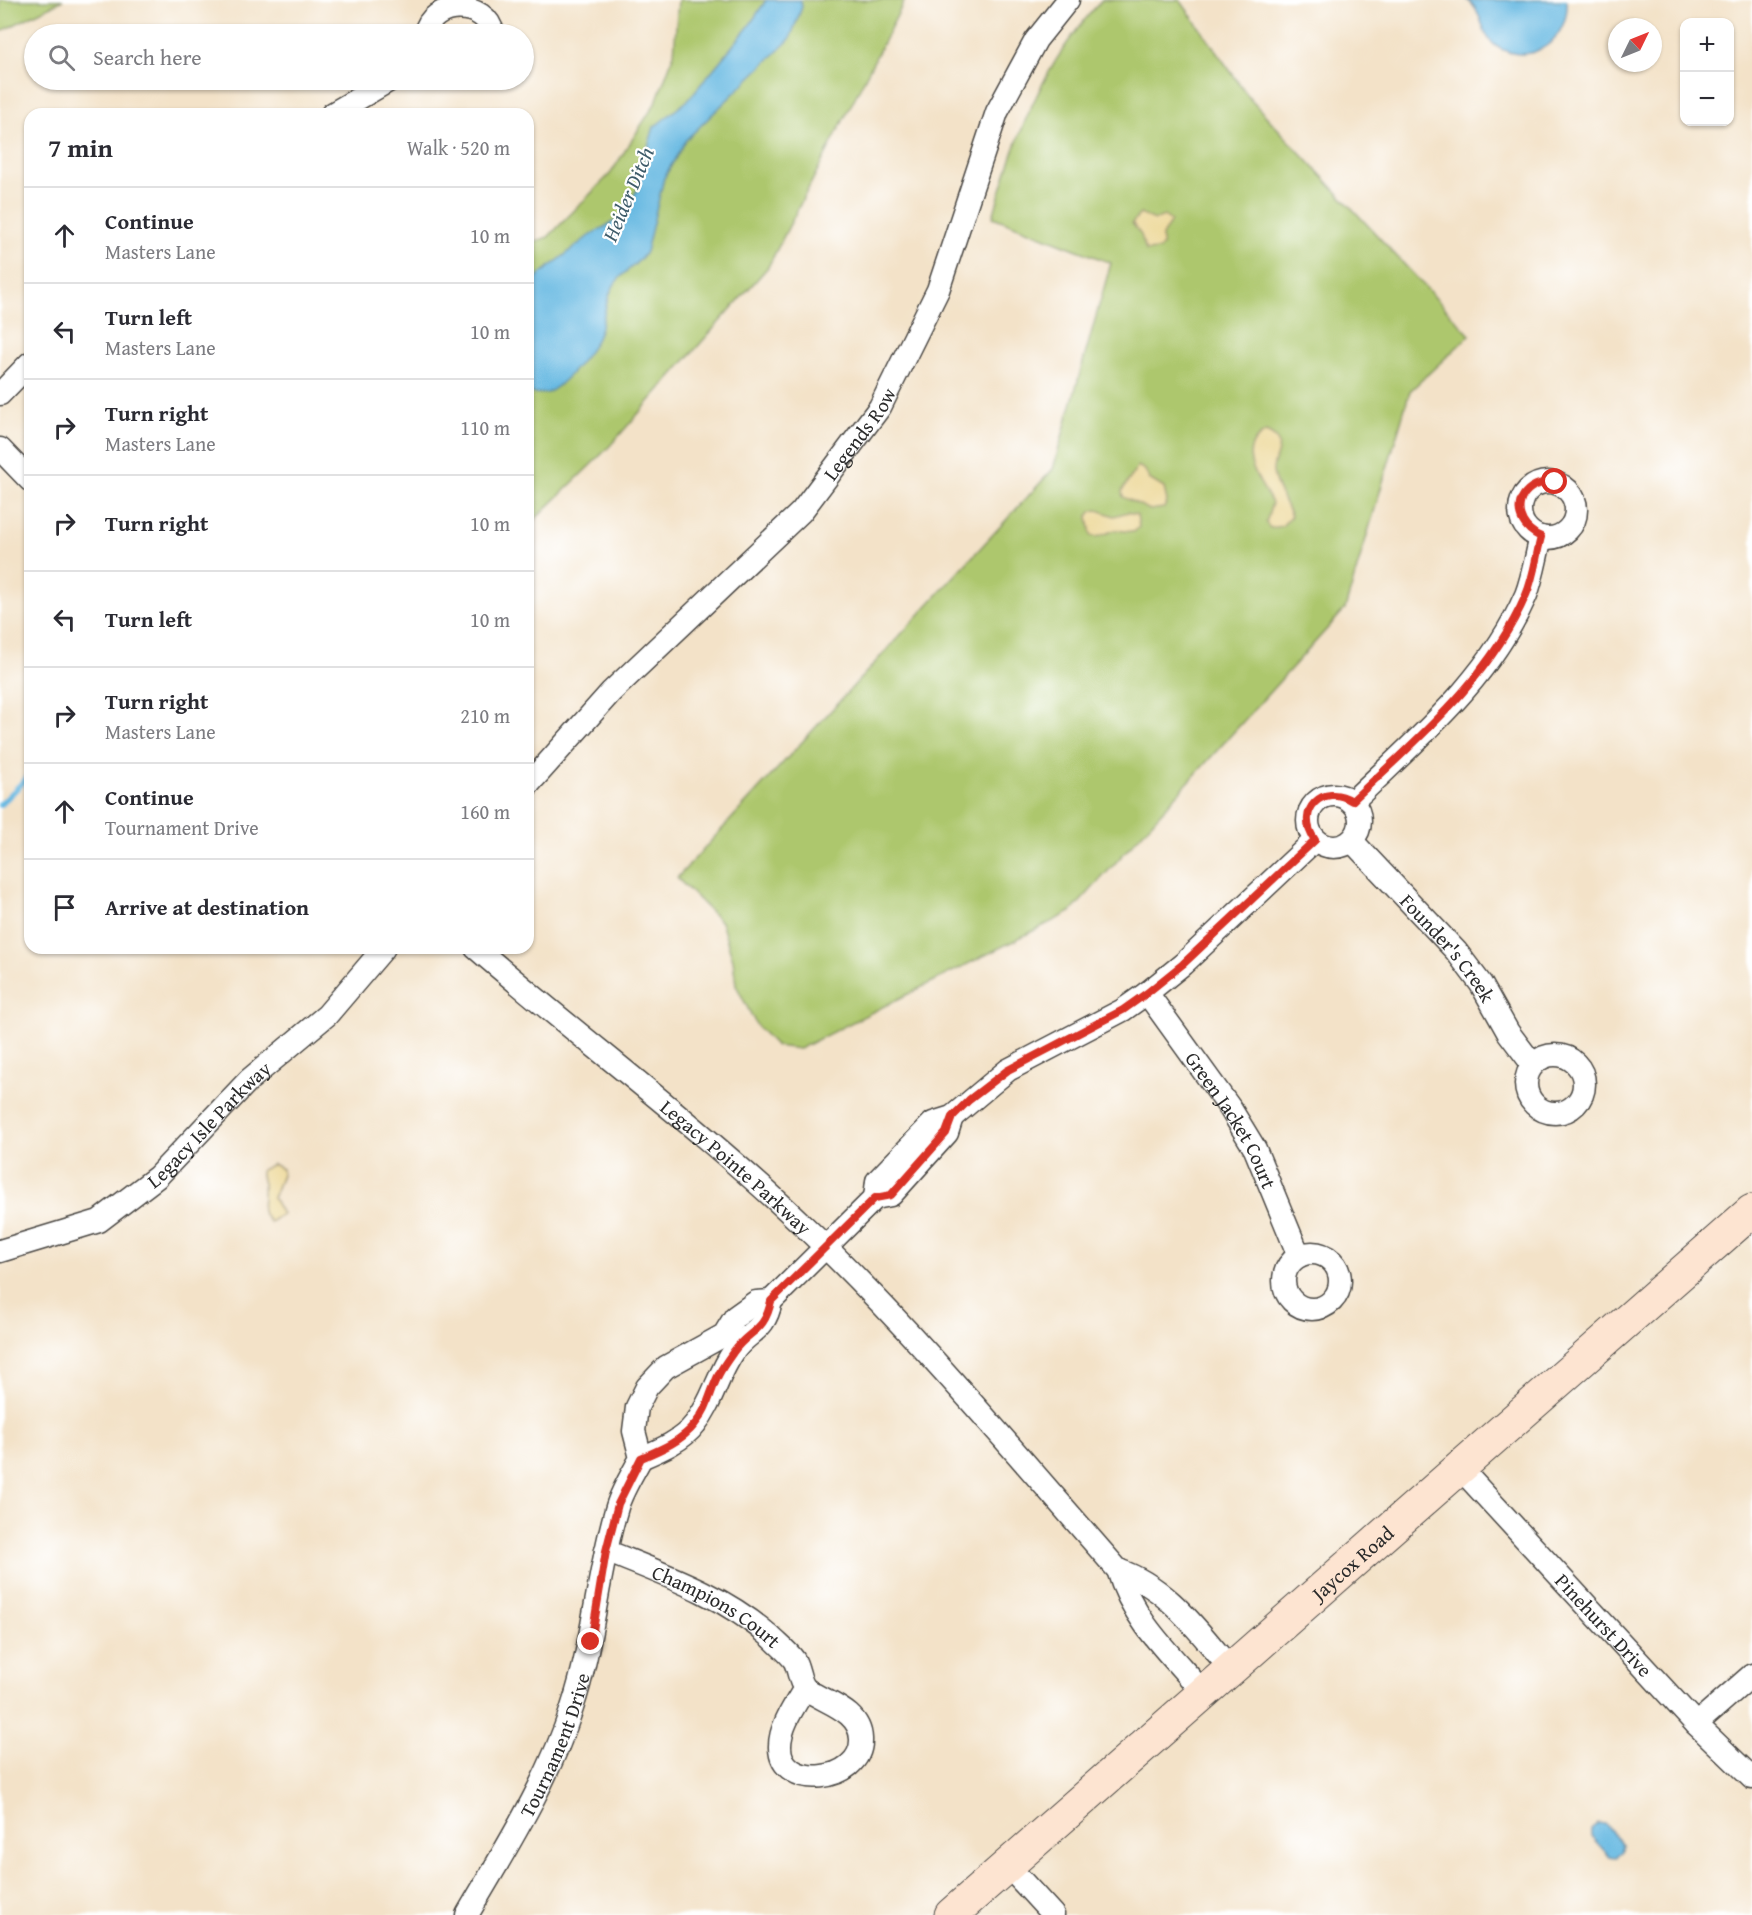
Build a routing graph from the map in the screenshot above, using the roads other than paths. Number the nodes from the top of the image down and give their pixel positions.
1 (1068, 0) edge
2 (428, 24) edge
3 (489, 24) edge
4 (373, 90) edge
5 (342, 108) edge
6 (24, 369) edge
7 (0, 394) edge
8 (0, 448) edge
9 (24, 474) edge
10 (1541, 537) dead end
11 (534, 778) edge
12 (1352, 801) junction
13 (1315, 840) junction
14 (1352, 841) junction
15 (379, 954) edge
16 (483, 954) edge
17 (1147, 993) junction
18 (1533, 1065) dead end
19 (1752, 1210) edge
20 (826, 1247) junction
21 (0, 1251) edge
22 (1299, 1256) dead end
23 (730, 1342) junction
24 (641, 1458) junction
25 (1460, 1468) junction
26 (606, 1551) junction
27 (1119, 1570) junction
28 (1230, 1668) junction
29 (1752, 1675) edge
30 (805, 1688) dead end
31 (1203, 1692) junction
32 (1696, 1724) junction
33 (1752, 1778) edge
34 (1008, 1866) junction
35 (466, 1915) edge
36 (951, 1915) edge
37 (1053, 1915) edge

1 - 11 street, Legends Row
2 - 3 street
4 - 5 street
6 - 7 street
8 - 9 street
10 - 12 street
12 - 13 street
12 - 14 street
13 - 14 street
13 - 17 street
14 - 18 street, Founder's Creek
15 - 21 street, Legacy Isle Parkway
16 - 20 street, Legacy Pointe Parkway
17 - 20 street
17 - 22 street, Green Jacket Court
19 - 25 street, Jaycox Road
20 - 23 street
20 - 27 street, Legacy Pointe Parkway
23 - 24 street
23 - 24 street
24 - 26 street, Tournament Drive
25 - 28 street, Jaycox Road
25 - 32 street, Pinehurst Drive
26 - 30 street, Champions Court
26 - 35 street, Tournament Drive
27 - 28 street, Legacy Pointe Parkway
27 - 31 street, Legacy Pointe Parkway
28 - 31 street, Jaycox Road
29 - 32 street
31 - 34 street, Jaycox Road
32 - 33 street, Pinehurst Drive
34 - 36 street, Jaycox Road
34 - 37 street

